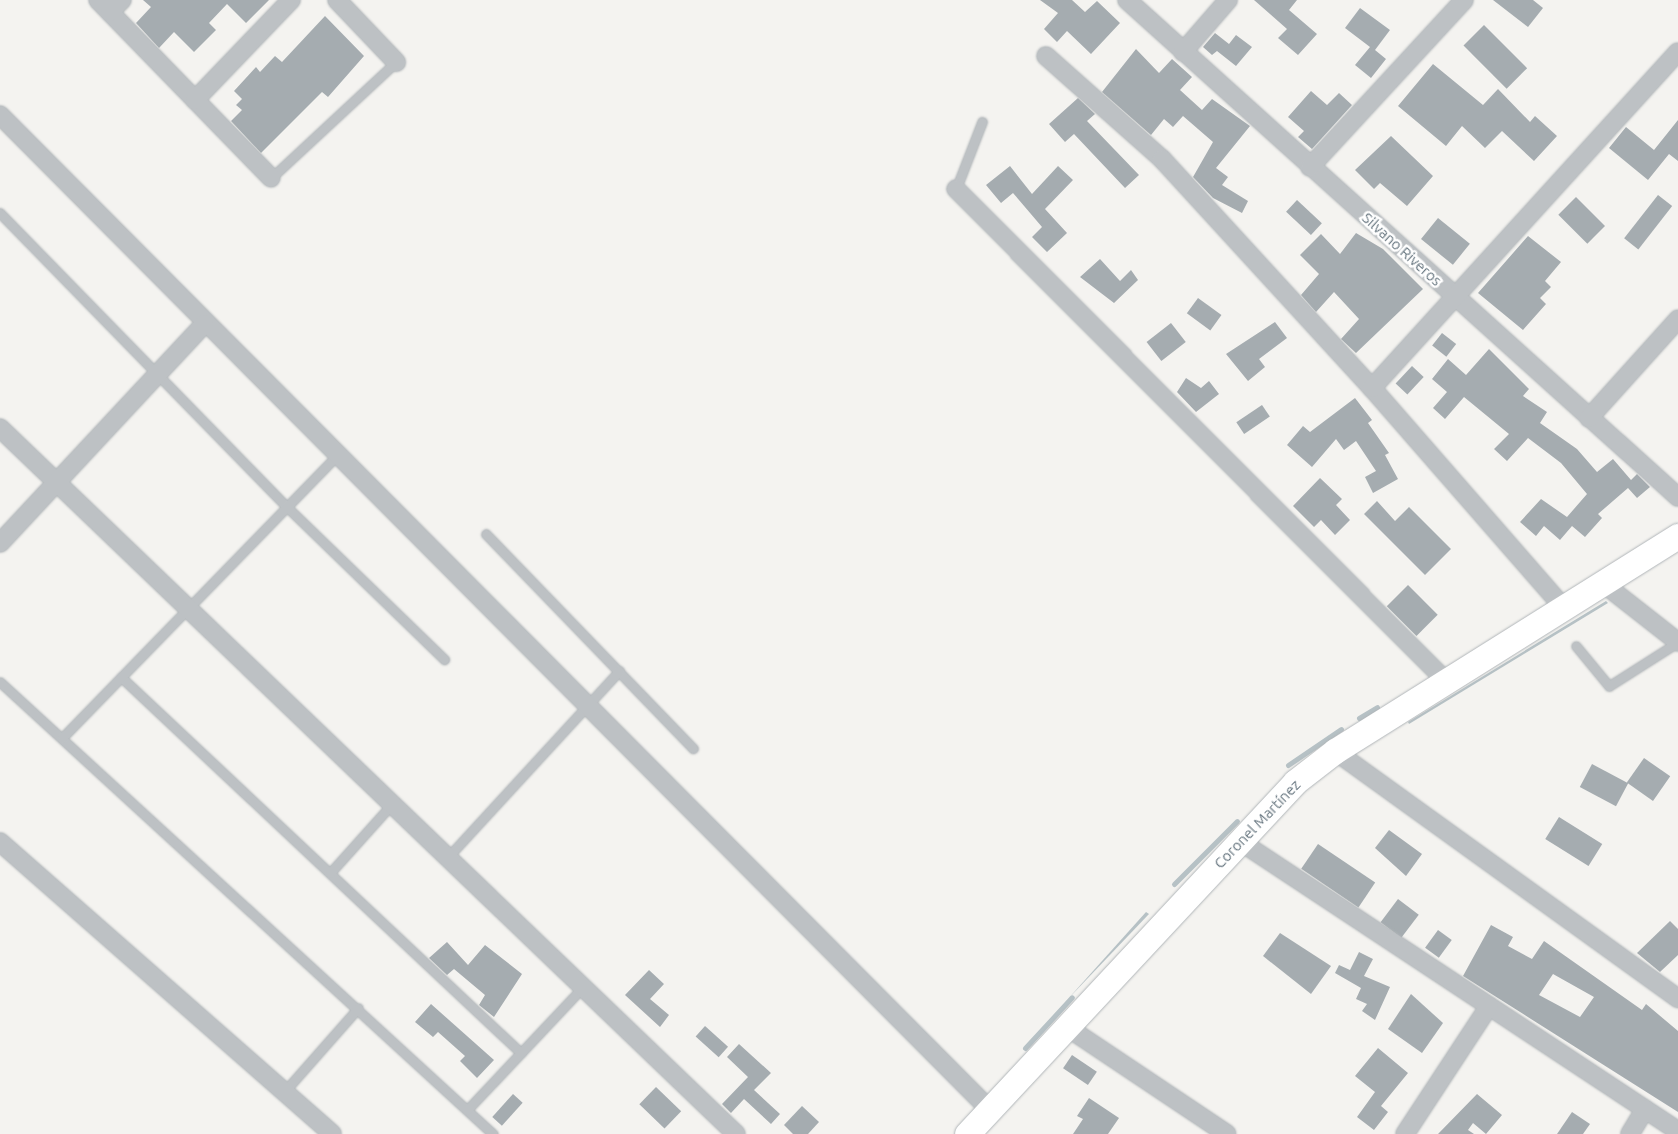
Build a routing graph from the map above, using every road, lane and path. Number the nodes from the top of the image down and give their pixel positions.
1 (291, 0) edge
2 (337, 0) edge
3 (1127, 0) edge
4 (1228, 0) edge
5 (1464, 0) edge
6 (110, 4) edge
7 (1183, 52) junction
8 (1678, 52) edge
9 (1046, 56) dead end
10 (396, 62) joint
11 (194, 100) junction
12 (0, 115) edge
13 (982, 122) dead end
14 (1310, 167) junction
15 (271, 178) joint
16 (956, 189) joint
17 (0, 213) edge
18 (1454, 295) junction
19 (1678, 319) edge
20 (204, 324) junction
21 (157, 374) junction
22 (1372, 388) junction
23 (1589, 418) junction
24 (0, 428) edge
25 (336, 456) junction
26 (56, 482) junction
27 (1678, 497) edge
28 (287, 507) junction
29 (486, 534) dead end
30 (1678, 536) edge
31 (0, 543) edge
32 (1612, 578) junction
33 (188, 608) junction
34 (1565, 610) junction
35 (1678, 642) edge
36 (1576, 646) dead end
37 (444, 659) dead end
38 (619, 671) junction
39 (121, 677) junction
40 (1446, 681) junction
41 (0, 682) edge
42 (586, 706) junction
43 (62, 738) junction
44 (693, 748) dead end
45 (1335, 751) junction
46 (392, 804) junction
47 (1238, 840) junction
48 (0, 842) edge
49 (448, 857) junction
50 (330, 873) junction
51 (583, 988) junction
52 (1678, 998) edge
53 (1489, 1006) junction
54 (358, 1008) junction
55 (1067, 1027) junction
56 (521, 1053) junction
57 (284, 1092) junction
58 (989, 1109) junction
59 (1645, 1109) junction
60 (467, 1110) junction
61 (1678, 1131) edge
62 (332, 1134) edge
63 (493, 1134) edge
64 (736, 1134) edge
65 (967, 1134) edge
66 (1227, 1134) edge
67 (1405, 1134) edge
68 (1630, 1134) edge

1 - 11 street
2 - 10 street
3 - 7 street, Silvano Riveros
4 - 7 street
5 - 14 street
6 - 11 street
7 - 14 street, Silvano Riveros
8 - 18 street
9 - 22 street
10 - 15 lane
11 - 15 street
12 - 20 street
13 - 16 lane
14 - 18 street, Silvano Riveros
16 - 40 street
17 - 21 lane
18 - 22 street
18 - 23 street, Silvano Riveros
19 - 23 street
20 - 21 street
20 - 25 street
21 - 26 street
21 - 28 lane
22 - 34 street
23 - 27 street, Silvano Riveros
24 - 26 street
25 - 28 lane
25 - 42 street
26 - 31 street
26 - 33 street
28 - 33 lane
28 - 37 lane
29 - 38 lane
30 - 32 main road, Coronel Martínez
32 - 34 main road, Coronel Martínez
32 - 35 street
33 - 39 lane
33 - 46 street
34 - 40 main road, Coronel Martínez
35 - 36 lane
38 - 42 lane
38 - 44 lane
39 - 43 lane
39 - 50 lane
40 - 45 main road, Coronel Martínez
41 - 43 lane
42 - 49 lane
42 - 58 street
43 - 54 lane
45 - 47 main road, Coronel Martínez
45 - 52 street
46 - 49 street
46 - 50 lane
47 - 53 street
47 - 55 main road, Coronel Martínez
48 - 57 street
49 - 51 street
50 - 56 lane
51 - 56 lane
51 - 64 street
53 - 59 street
53 - 67 street
54 - 57 lane
54 - 60 lane
55 - 58 main road, Coronel Martínez
55 - 66 street
56 - 60 lane
57 - 62 street
58 - 65 main road, Coronel Martínez
59 - 61 street
59 - 68 street
60 - 63 lane

